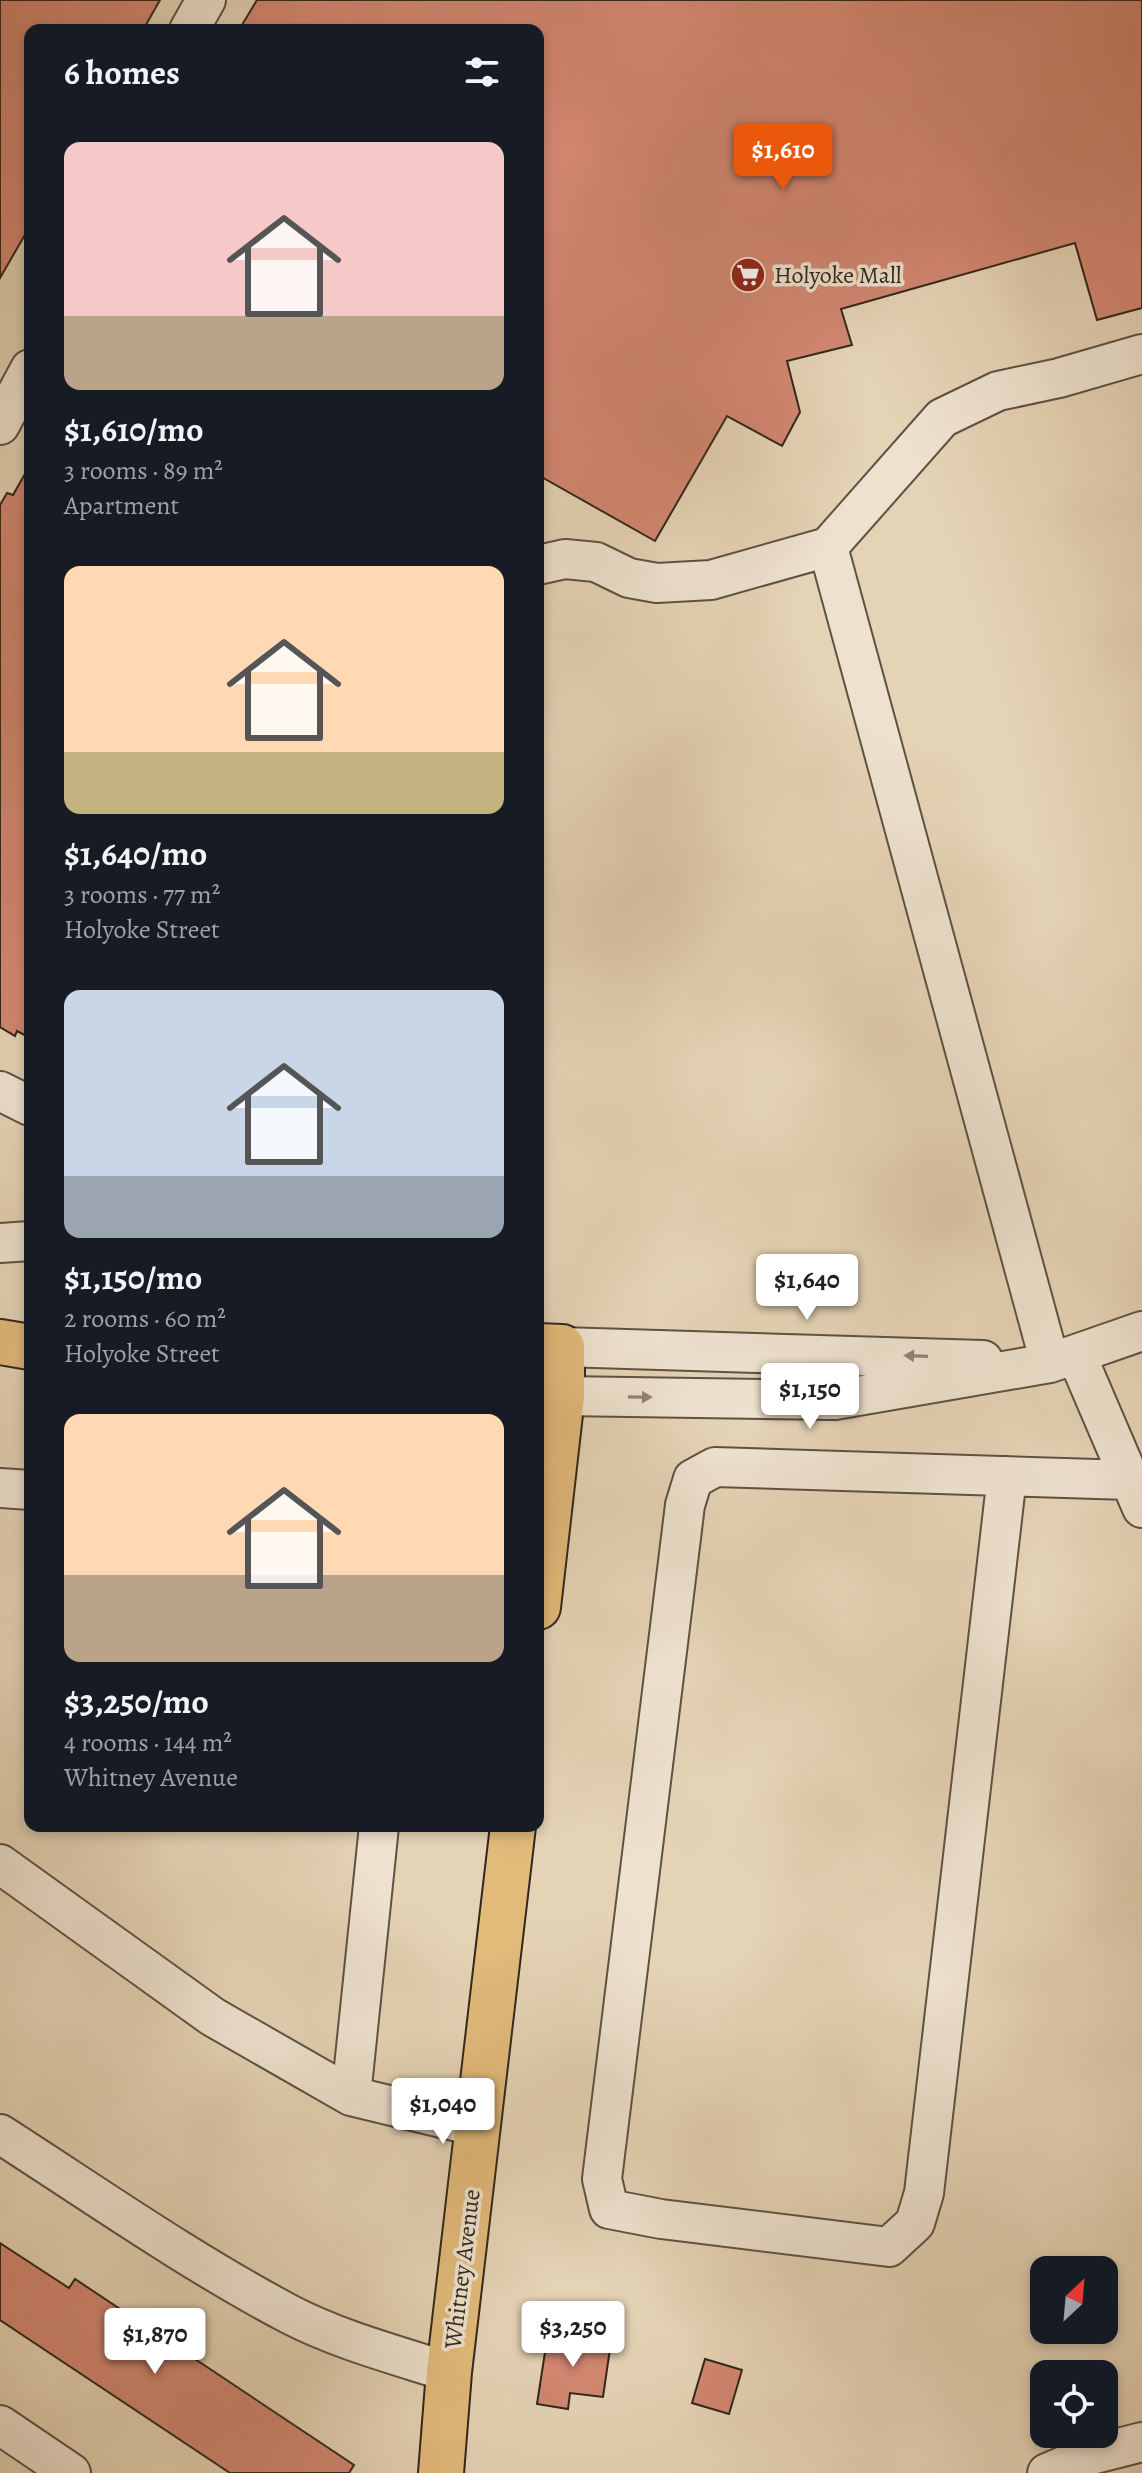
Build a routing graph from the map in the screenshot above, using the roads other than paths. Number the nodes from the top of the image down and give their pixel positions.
1 (206, 0) edge
2 (192, 24) edge
3 (1142, 354) edge
4 (24, 380) edge
5 (0, 425) edge
6 (828, 547) junction
7 (544, 564) edge
8 (0, 1091) edge
9 (24, 1103) edge
10 (24, 1241) edge
11 (0, 1243) edge
12 (1142, 1331) edge
13 (0, 1342) edge
14 (24, 1346) edge
15 (550, 1346) edge
16 (1063, 1358) junction
17 (550, 1395) edge
18 (1007, 1476) junction
19 (0, 1488) edge
20 (24, 1490) edge
21 (1135, 1494) edge
22 (544, 1501) edge
23 (378, 1832) edge
24 (512, 1832) edge
25 (0, 1864) edge
26 (351, 2096) junction
27 (479, 2127) junction
28 (0, 2134) edge
29 (449, 2372) junction
30 (0, 2425) edge
31 (1142, 2442) edge
32 (71, 2473) edge
33 (441, 2473) edge
34 (1047, 2473) edge

1 - 2 street
3 - 6 street
4 - 5 street
6 - 7 street
6 - 16 street
8 - 9 street
10 - 11 street
12 - 16 street
13 - 14 main road
16 -> 15 street
15 - 17 main road
17 -> 16 street
16 - 21 street
17 - 22 main road
18 - 18 street
18 - 21 street
19 - 20 street
23 - 26 street
24 - 27 main road, Whitney Avenue
25 - 26 street
26 - 27 street
27 - 29 main road, Whitney Avenue
28 - 29 street
29 - 33 main road, Whitney Avenue
30 - 32 street
31 - 34 street

